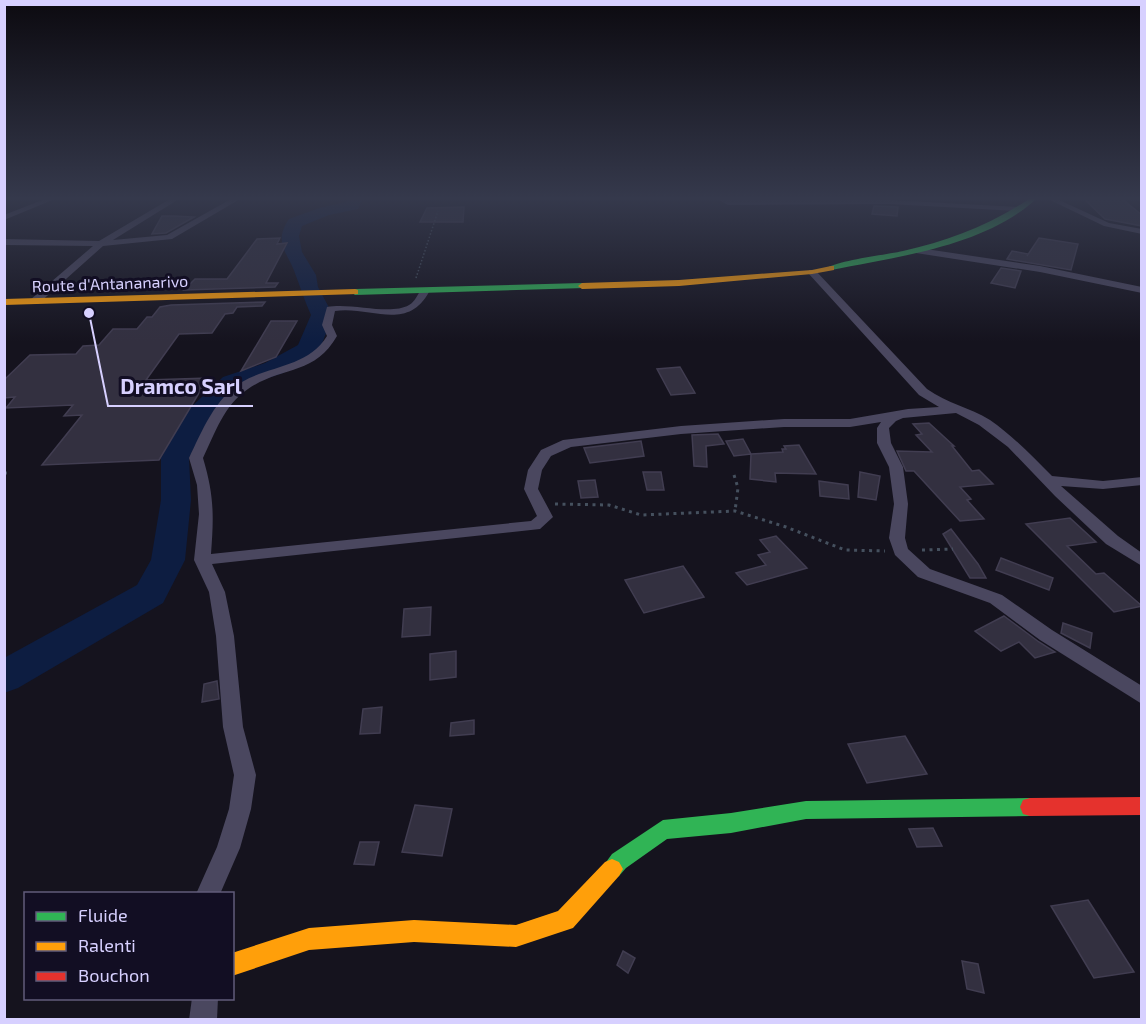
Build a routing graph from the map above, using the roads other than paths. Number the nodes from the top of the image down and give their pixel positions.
1 (98, 247) edge
2 (931, 247) edge
3 (919, 251) junction
4 (812, 272) junction
5 (1142, 290) edge
6 (421, 292) junction
7 (4, 302) edge
8 (34, 302) junction
9 (958, 409) junction
10 (891, 417) junction
11 (1047, 480) junction
12 (1142, 481) edge
13 (202, 560) junction
14 (1142, 561) edge
15 (1142, 696) edge
16 (1142, 806) edge
17 (209, 892) edge
18 (234, 964) edge
19 (205, 1000) edge
20 (203, 1020) edge

1 - 8 street
2 - 3 main road, Route d'Antananarivo
3 - 4 main road, Route d'Antananarivo
3 - 5 street
4 - 6 main road, Route d'Antananarivo
4 - 9 street
6 - 8 main road, Route d'Antananarivo
6 - 13 street
7 - 8 main road, Route d'Antananarivo
9 - 10 street
9 - 11 street
10 - 13 street
10 - 15 street
11 - 12 street
11 - 14 street
13 - 17 street
16 - 18 main road
19 - 20 street

